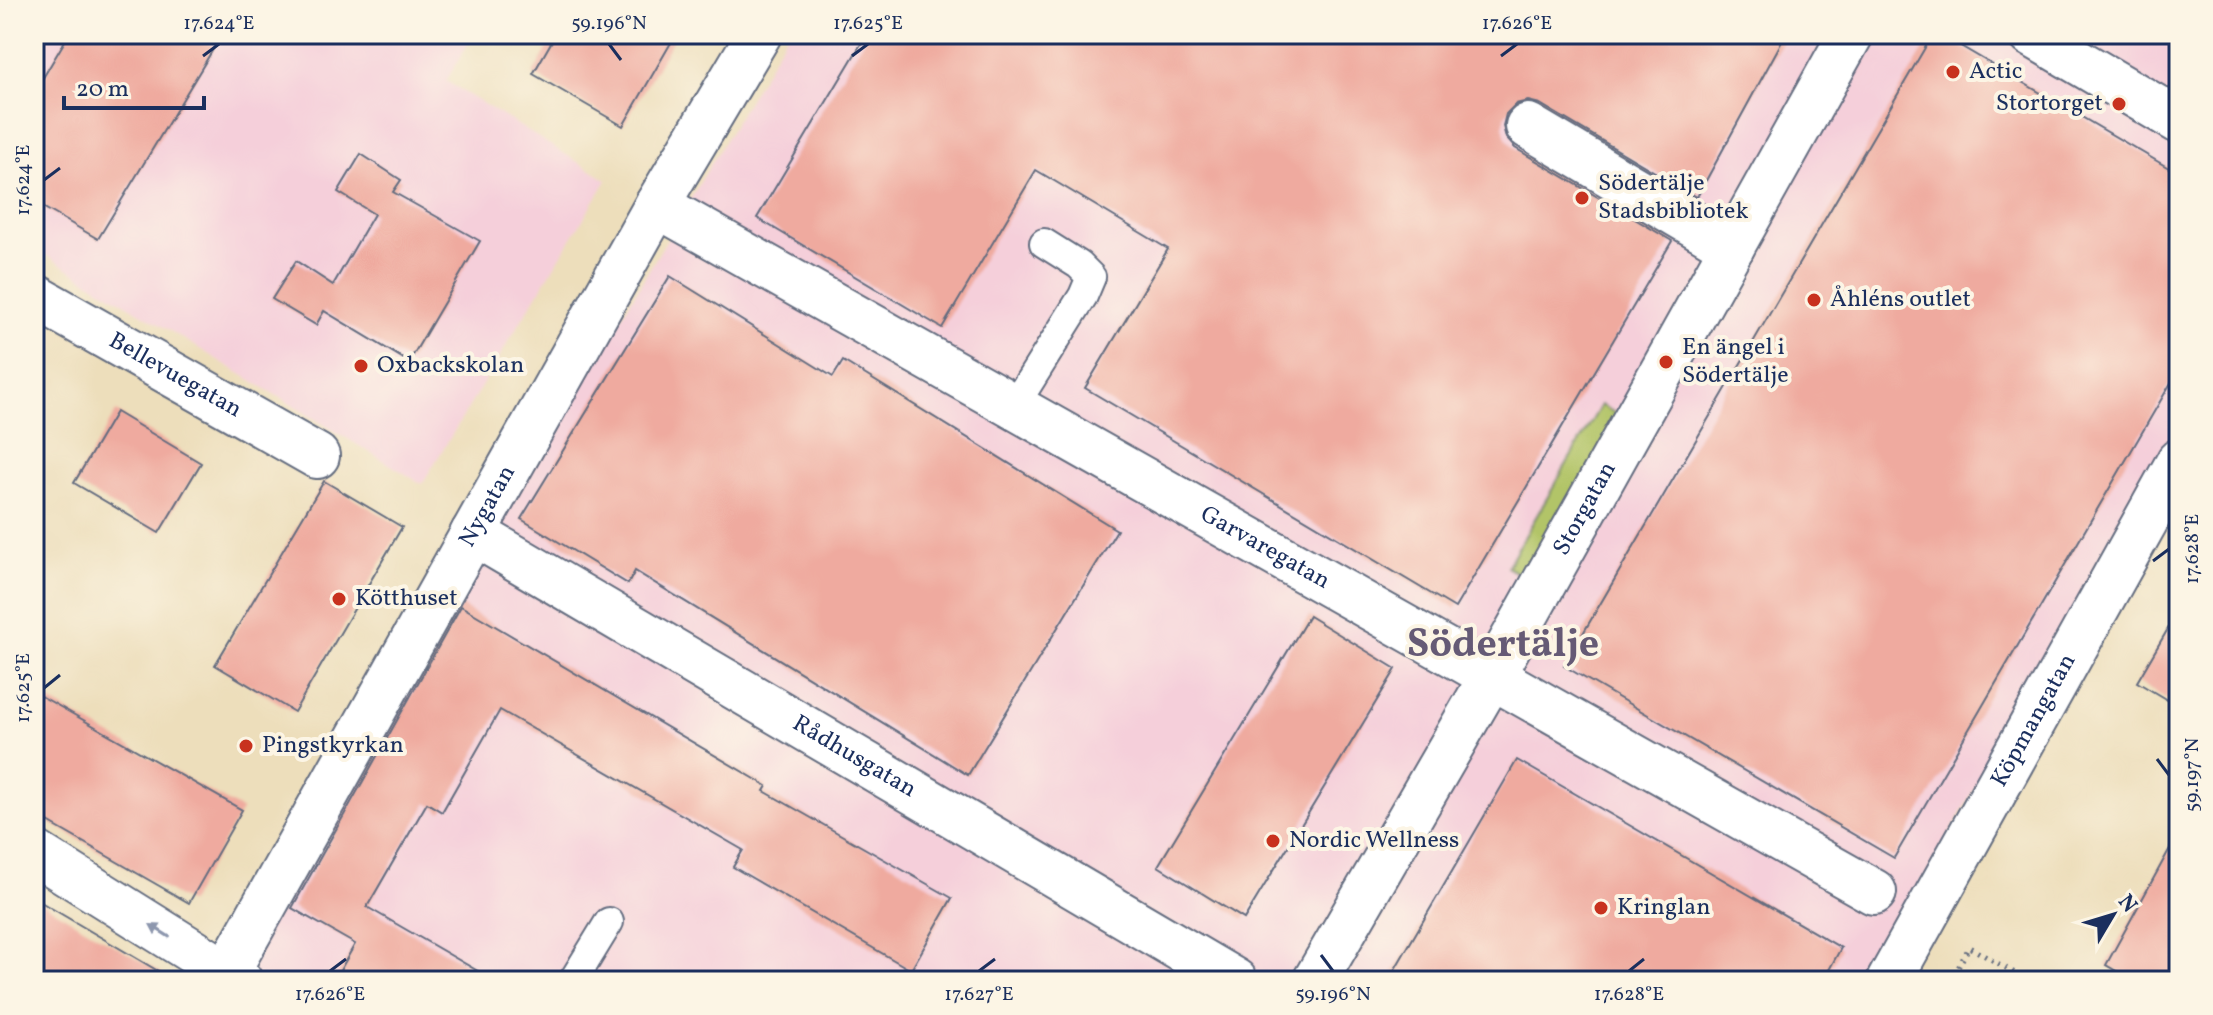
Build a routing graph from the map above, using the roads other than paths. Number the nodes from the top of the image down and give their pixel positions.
1 (759, 34) edge
2 (1851, 34) edge
3 (2031, 34) edge
4 (2179, 121) edge
5 (1528, 126) dead end
6 (657, 205) junction
7 (1044, 243) dead end
8 (1732, 247) junction
9 (34, 296) edge
10 (1014, 406) junction
11 (317, 456) dead end
12 (2179, 461) edge
13 (2163, 525) edge
14 (473, 533) junction
15 (1492, 676) junction
16 (38, 863) edge
17 (1874, 892) dead end
18 (609, 922) dead end
19 (230, 978) edge
20 (573, 981) edge
21 (1235, 981) edge
22 (1315, 981) edge
23 (1889, 981) edge

1 - 6 street, Nygatan
2 - 8 street, Storgatan
3 - 4 street
5 - 8 street
6 - 10 street, Garvaregatan
6 - 14 street, Nygatan
7 - 10 lane
8 - 15 street, Storgatan
9 - 11 street, Bellevuegatan
10 - 15 street, Garvaregatan
12 - 13 street, Köpmangatan
13 - 23 street, Köpmangatan
14 - 19 street, Nygatan
14 - 21 street, Rådhusgatan
15 - 17 street, Garvaregatan
15 - 22 street, Storgatan
19 -> 16 street
18 - 20 lane

